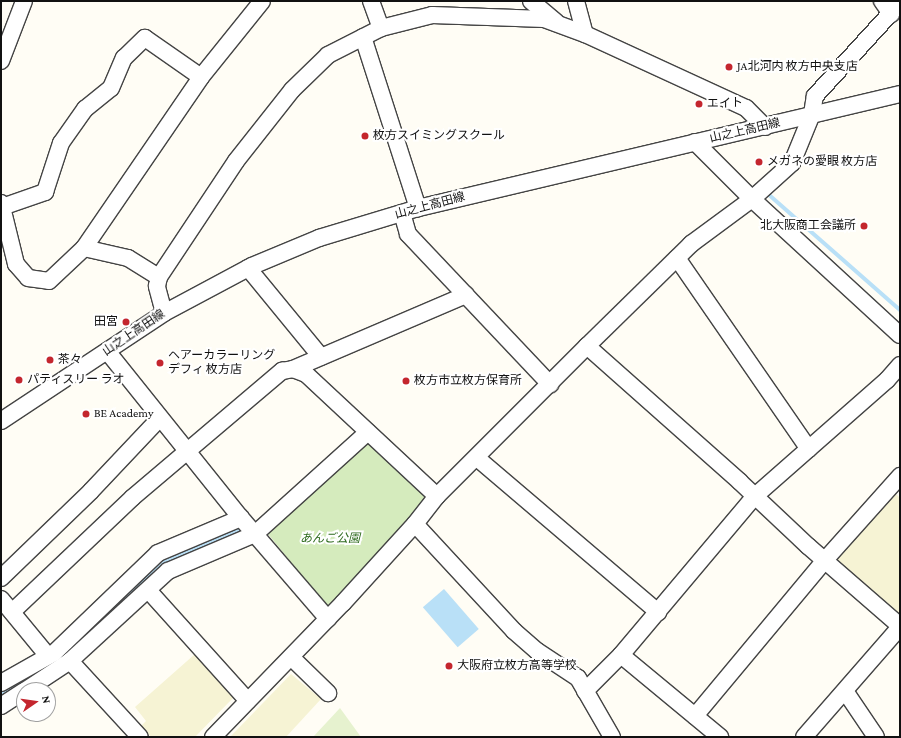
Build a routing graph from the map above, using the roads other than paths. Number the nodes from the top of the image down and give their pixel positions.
1 (24, 1) edge
2 (262, 1) edge
3 (371, 1) edge
4 (531, 1) edge
5 (576, 1) edge
6 (891, 6) edge
7 (560, 25) junction
8 (381, 28) junction
9 (585, 34) junction
10 (363, 37) junction
11 (1, 61) edge
12 (201, 76) junction
13 (900, 94) edge
14 (812, 114) junction
15 (765, 126) junction
16 (695, 142) junction
17 (752, 199) junction
18 (1, 205) edge
19 (418, 208) junction
20 (402, 213) junction
21 (84, 248) junction
22 (677, 258) junction
23 (248, 268) junction
24 (159, 277) junction
25 (466, 295) junction
26 (164, 313) junction
27 (900, 335) edge
28 (586, 346) junction
29 (107, 351) junction
30 (321, 357) junction
31 (900, 365) edge
32 (293, 369) junction
33 (550, 384) junction
34 (160, 418) junction
35 (1, 421) edge
36 (368, 432) junction
37 (809, 449) junction
38 (188, 452) junction
39 (477, 458) junction
40 (900, 476) edge
41 (437, 496) junction
42 (755, 496) junction
43 (241, 518) junction
44 (415, 524) junction
45 (255, 534) junction
46 (825, 560) junction
47 (1, 578) edge
48 (148, 590) junction
49 (1, 599) edge
50 (12, 612) junction
51 (658, 612) junction
52 (328, 619) junction
53 (900, 626) edge
54 (621, 655) junction
55 (48, 656) junction
56 (291, 657) junction
57 (70, 661) junction
58 (38, 682) edge
59 (1, 683) edge
60 (586, 691) junction
61 (845, 691) junction
62 (328, 693) dead end
63 (16, 697) edge
64 (248, 701) junction
65 (1, 706) edge
66 (695, 716) junction
67 (140, 737) edge
68 (212, 737) edge
69 (612, 737) edge
70 (720, 737) edge
71 (804, 737) edge
72 (876, 737) edge

1 - 11 street
2 - 12 street
3 - 8 street
4 - 7 street
5 - 9 street
6 - 14 street
7 - 8 street
7 - 9 street
8 - 10 street
9 - 15 street
10 - 19 street
10 - 24 street
12 - 18 street
12 - 21 street
13 - 14 street, 山之上高田線
14 - 15 street, 山之上高田線
14 - 17 street
15 - 16 street, 山之上高田線
16 - 17 street
16 - 19 street, 山之上高田線
17 - 22 street
17 - 27 street
18 - 21 street
19 - 20 street, 山之上高田線
20 - 23 street, 山之上高田線
20 - 25 street
21 - 24 street
22 - 28 street
22 - 37 street
23 - 26 street, 山之上高田線
23 - 30 street
24 - 26 street
25 - 30 street
25 - 33 street
26 - 29 street, 山之上高田線
28 - 33 street
28 - 42 street
29 - 34 street
29 - 35 street, 山之上高田線
30 - 32 street
31 - 37 street
32 - 36 street
32 - 38 street
33 - 39 street
34 - 38 street
34 - 47 street
36 - 41 street
36 - 45 street
37 - 42 street
38 - 43 street
38 - 50 street
39 - 41 street
39 - 51 street
40 - 46 street
41 - 44 street
42 - 46 street
42 - 51 street
43 - 45 street
43 - 55 street
44 - 52 street
44 - 60 street
45 - 48 street
45 - 52 street
46 - 53 street
46 - 66 street
48 - 57 street
48 - 64 street
49 - 50 street
50 - 55 street
51 - 54 street
52 - 56 street
53 - 61 street
54 - 60 street
54 - 66 street
55 - 59 street
56 - 62 street
56 - 64 street
57 - 58 street
57 - 67 street
60 - 69 street
61 - 71 street
61 - 72 street
63 - 65 street
64 - 68 street
66 - 70 street

